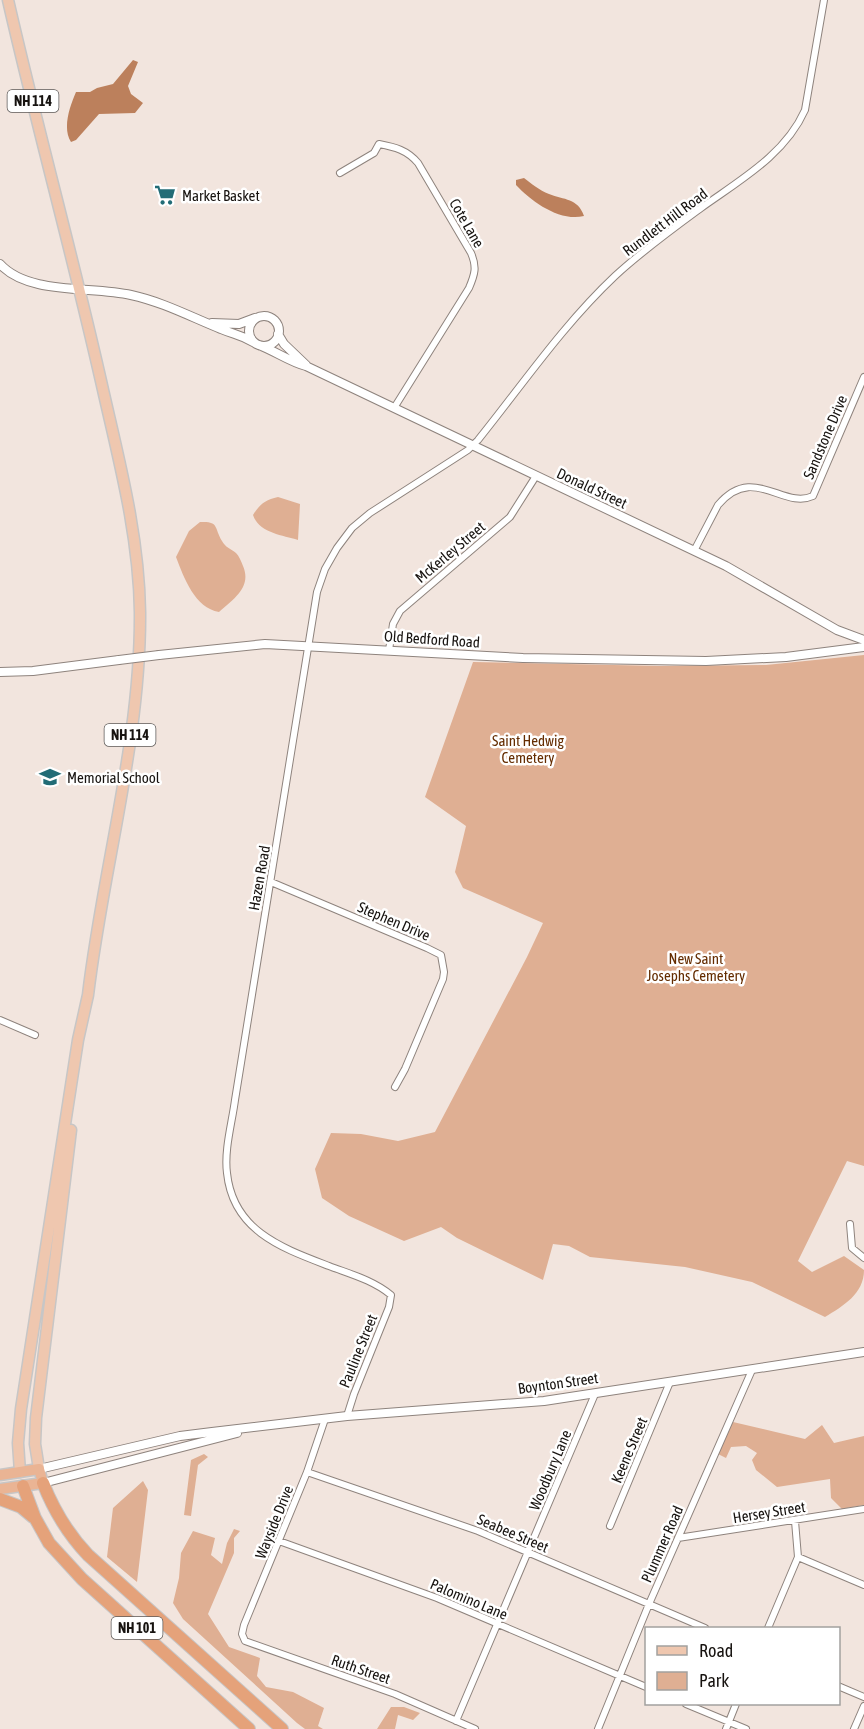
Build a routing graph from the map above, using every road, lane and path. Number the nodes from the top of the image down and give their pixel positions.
1 (8, 0) edge
2 (824, 0) edge
3 (340, 173) dead end
4 (0, 264) edge
5 (81, 288) junction
6 (257, 318) junction
7 (206, 322) junction
8 (278, 334) junction
9 (257, 344) junction
10 (306, 366) junction
11 (864, 377) edge
12 (394, 408) junction
13 (473, 446) junction
14 (536, 477) junction
15 (694, 551) junction
16 (837, 630) junction
17 (864, 640) edge
18 (309, 645) junction
19 (864, 647) edge
20 (389, 650) junction
21 (842, 650) junction
22 (0, 672) edge
23 (271, 882) junction
24 (0, 1020) edge
25 (84, 1020) junction
26 (35, 1035) dead end
27 (395, 1087) dead end
28 (850, 1224) dead end
29 (864, 1258) edge
30 (391, 1294) joint
31 (864, 1352) edge
32 (752, 1370) junction
33 (670, 1382) junction
34 (595, 1394) junction
35 (347, 1416) junction
36 (325, 1419) junction
37 (254, 1428) junction
38 (39, 1469) junction
39 (20, 1472) junction
40 (307, 1472) junction
41 (0, 1475) edge
42 (43, 1483) junction
43 (23, 1486) junction
44 (0, 1489) edge
45 (0, 1499) edge
46 (864, 1509) edge
47 (35, 1518) junction
48 (795, 1521) junction
49 (610, 1526) dead end
50 (678, 1538) junction
51 (279, 1541) junction
52 (528, 1552) junction
53 (798, 1557) junction
54 (864, 1585) edge
55 (649, 1604) junction
56 (497, 1624) junction
57 (701, 1627) edge
58 (769, 1627) edge
59 (242, 1634) joint
60 (620, 1676) junction
61 (645, 1687) edge
62 (840, 1687) edge
63 (864, 1697) edge
64 (688, 1705) edge
65 (736, 1705) edge
66 (864, 1706) edge
67 (456, 1721) junction
68 (729, 1722) junction
69 (249, 1729) edge
70 (282, 1729) edge
71 (474, 1729) edge
72 (598, 1729) edge
73 (726, 1729) edge
74 (746, 1729) edge
75 (854, 1729) edge

1 - 5 main road, NH 114
2 - 13 street, Rundlett Hill Road
3 - 12 street, Cote Lane
4 - 5 street, Donald Street
5 - 7 street, Donald Street
5 - 25 main road, NH 114
6 - 7 street, Donald Street
6 - 8 street, Donald Street
6 - 9 street
7 - 9 street, Donald Street
8 - 9 street
8 - 10 street, Donald Street
9 - 10 street, Donald Street
10 - 12 street, Donald Street
11 - 15 street, Sandstone Drive
12 - 13 street, Donald Street
13 - 14 street, Donald Street
13 - 18 street, Hazen Road
14 - 15 street, Donald Street
14 - 20 street, McKerley Street
15 - 16 street, Donald Street
16 - 17 street, Donald Street
16 - 21 street
18 - 20 street, Old Bedford Road
18 - 22 street, Old Bedford Road, bridge
18 - 23 street, Hazen Road
19 - 21 street, Old Bedford Road
20 - 21 street, Old Bedford Road
23 - 27 street, Stephen Drive
23 - 30 street, Hazen Road
24 - 26 street
25 - 38 main road, NH 114
25 - 39 main road, NH 114
28 - 29 street
30 - 35 street, Pauline Street
31 - 32 street, Boynton Street
32 - 33 street, Boynton Street
32 - 50 street, Plummer Road
33 - 34 street, Boynton Street
33 - 49 street, Keene Street
34 - 35 street, Boynton Street
34 - 52 street, Woodbury Lane
35 - 36 street, Boynton Street
36 - 37 street, Boynton Street
36 - 40 street, Wayside Drive
37 - 38 street, Boynton Street
37 - 42 street, Boynton Street
38 - 39 highway
38 - 42 highway, NH 101
39 - 41 highway
39 - 43 highway
40 - 51 street, Wayside Drive
40 - 52 street, Seabee Street
42 - 43 highway, Boynton Street
42 - 70 highway, NH 101
43 - 44 highway, Boynton Street
43 - 47 highway
45 - 47 highway, NH 101
46 - 48 street, Hersey Street
47 - 69 highway, NH 101
48 - 50 street, Hersey Street
48 - 53 street
50 - 55 street, Plummer Road
51 - 56 street, Palomino Lane
51 - 59 street, Wayside Drive
52 - 55 street, Seabee Street
52 - 56 street, Woodbury Lane
53 - 54 street
53 - 58 street
55 - 57 street, Seabee Street
55 - 60 street, Plummer Road
56 - 60 street, Palomino Lane
56 - 67 street, Woodbury Lane
59 - 67 street, Ruth Street
60 - 61 street, Palomino Lane
60 - 72 street, Plummer Road
62 - 63 street
64 - 68 street
65 - 68 street
66 - 75 street
67 - 71 street, Ruth Street
68 - 73 street
68 - 74 street

